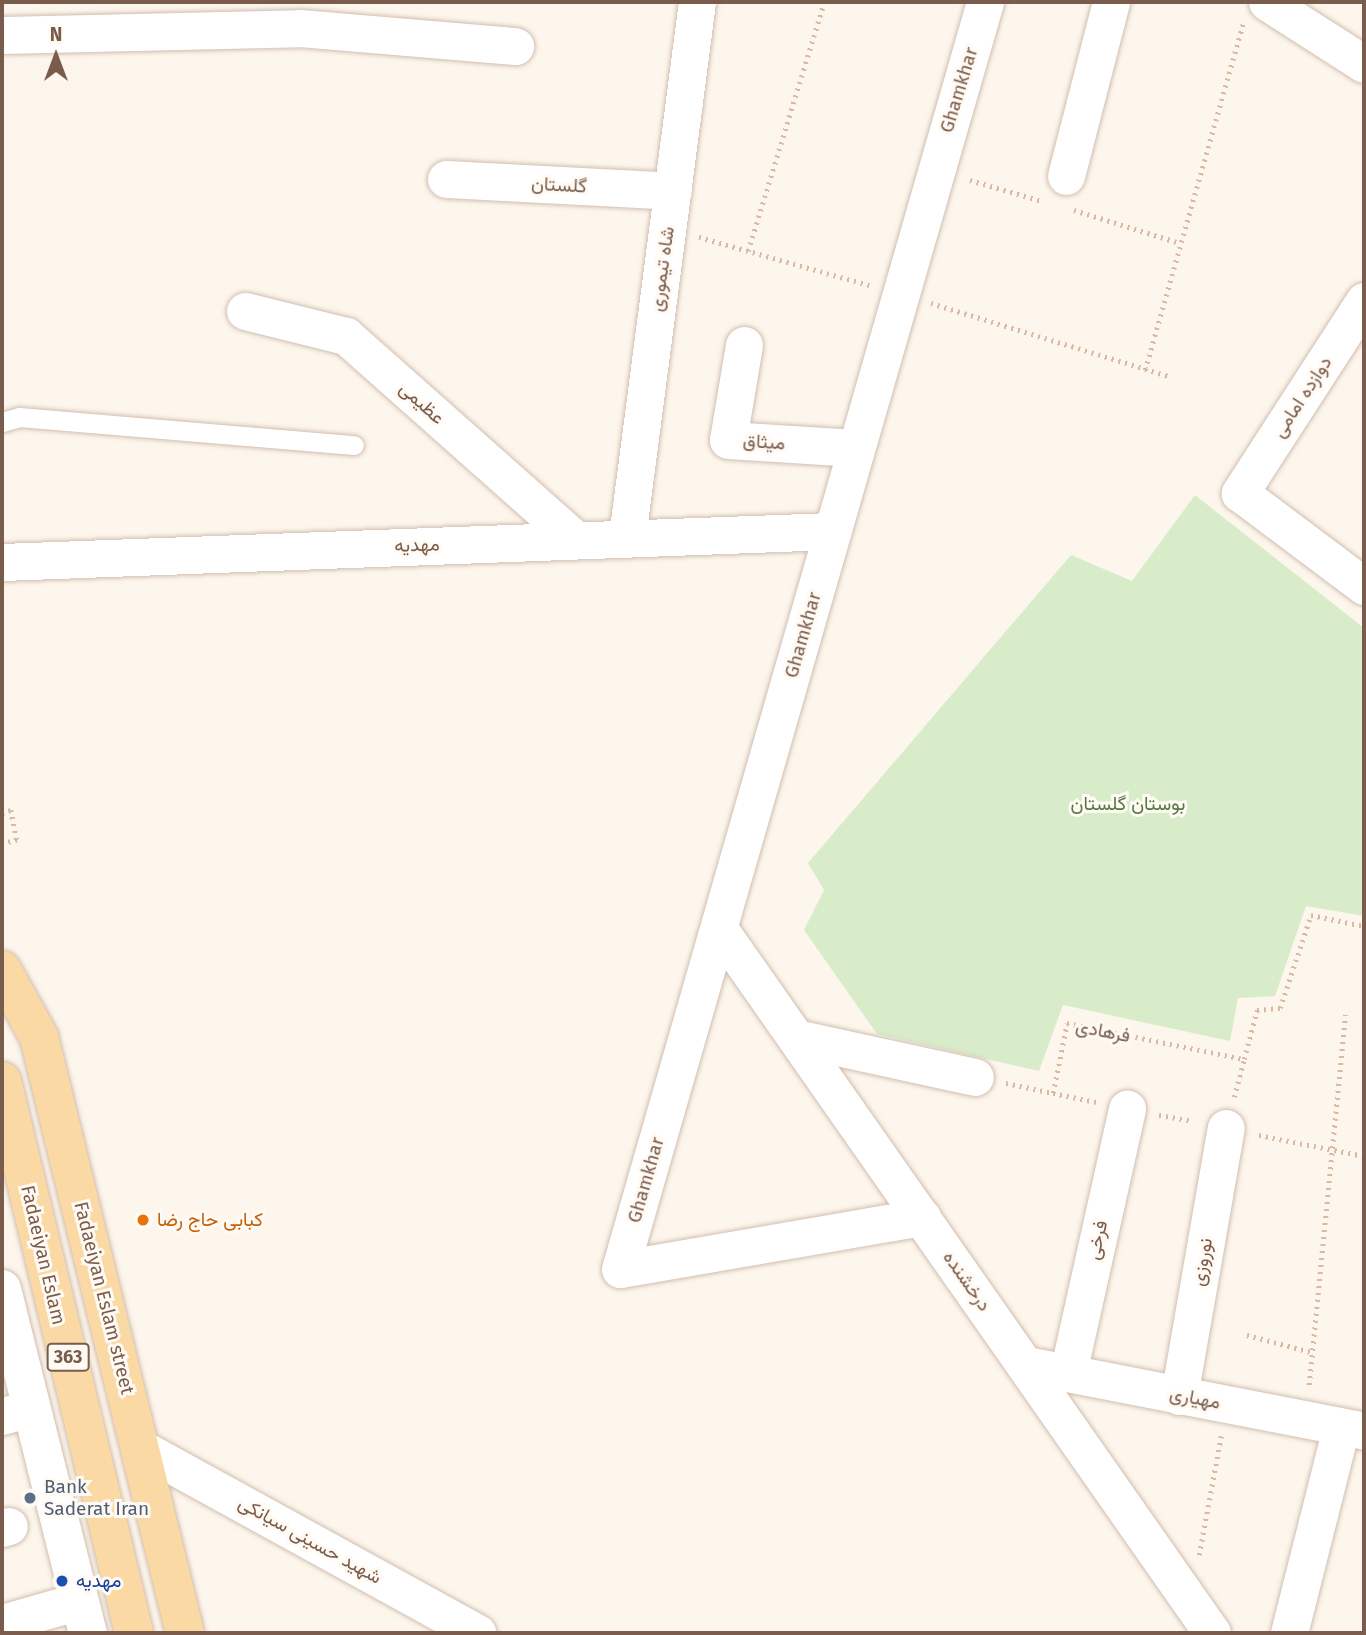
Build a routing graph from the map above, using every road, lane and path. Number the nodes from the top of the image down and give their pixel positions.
1 (697, 2) edge
2 (824, 2) edge
3 (985, 2) edge
4 (1111, 2) edge
5 (1270, 8) edge
6 (2, 34) edge
7 (515, 46) dead end
8 (1364, 64) edge
9 (1066, 176) dead end
10 (446, 179) dead end
11 (673, 191) junction
12 (668, 229) junction
13 (748, 251) junction
14 (901, 294) junction
15 (1364, 300) edge
16 (245, 311) dead end
17 (744, 345) dead end
18 (1145, 370) junction
19 (1168, 376) dead end
20 (2, 422) edge
21 (354, 444) dead end
22 (856, 448) junction
23 (832, 531) junction
24 (627, 537) junction
25 (575, 539) junction
26 (2, 562) edge
27 (1364, 586) edge
28 (2, 813) edge
29 (2, 844) edge
30 (1364, 926) edge
31 (720, 930) junction
32 (2, 969) edge
33 (2, 976) edge
34 (1345, 1015) dead end
35 (796, 1038) junction
36 (975, 1077) joint
37 (2, 1082) edge
38 (1127, 1108) dead end
39 (1226, 1128) joint
40 (1330, 1150) junction
41 (1364, 1156) edge
42 (922, 1217) junction
43 (4, 1309) edge
44 (1247, 1335) dead end
45 (1311, 1353) junction
46 (1026, 1365) junction
47 (1068, 1373) junction
48 (1179, 1396) junction
49 (1227, 1405) junction
50 (17, 1412) edge
51 (1337, 1426) edge
52 (141, 1448) junction
53 (1191, 1600) junction
54 (83, 1617) edge
55 (2, 1623) edge
56 (134, 1633) edge
57 (185, 1633) edge
58 (478, 1633) edge
59 (1212, 1633) edge
60 (1289, 1633) edge

1 - 11 street, شاه تیموری
2 - 13 path
3 - 14 street, Ghamkhar
4 - 9 street
5 - 8 street
5 - 18 path
6 - 7 street
10 - 11 street, گلستان
11 - 12 street, شاه تیموری
12 - 13 path
12 - 24 street, شاه تیموری
13 - 14 path
14 - 18 path
14 - 22 street, Ghamkhar
15 - 27 street, دوازده امامی
16 - 25 street, عظیمی
17 - 22 street, میثاق
18 - 19 path
20 - 21 lane
22 - 23 street, Ghamkhar
23 - 24 street, مهدیه
23 - 31 street, Ghamkhar
24 - 25 street, مهدیه
25 - 26 street, مهدیه
28 - 29 path
30 - 36 path, فرهادی
31 - 35 street, درخشنده
31 - 42 street, Ghamkhar
32 - 33 main road
32 - 52 main road, Fadaeiyan Eslam street
34 - 40 path
35 - 36 street
35 - 42 street, درخشنده
37 - 56 main road, Fadaeiyan Eslam / 363
38 - 47 street, فرخی
39 - 40 path
39 - 48 street, نوروزی
40 - 41 path
40 - 45 path
42 - 46 street, درخشنده
43 - 50 street
44 - 45 path
45 - 51 path
46 - 47 street, مهیاری
46 - 53 street, درخشنده
47 - 48 street, مهیاری
48 - 49 street, مهیاری
49 - 51 street, مهیاری
49 - 53 path
50 - 54 street
51 - 60 street
52 - 57 main road, Fadaeiyan Eslam street
52 - 58 street, شهید حسینی سیانکی
53 - 59 street, درخشنده
54 - 55 street

